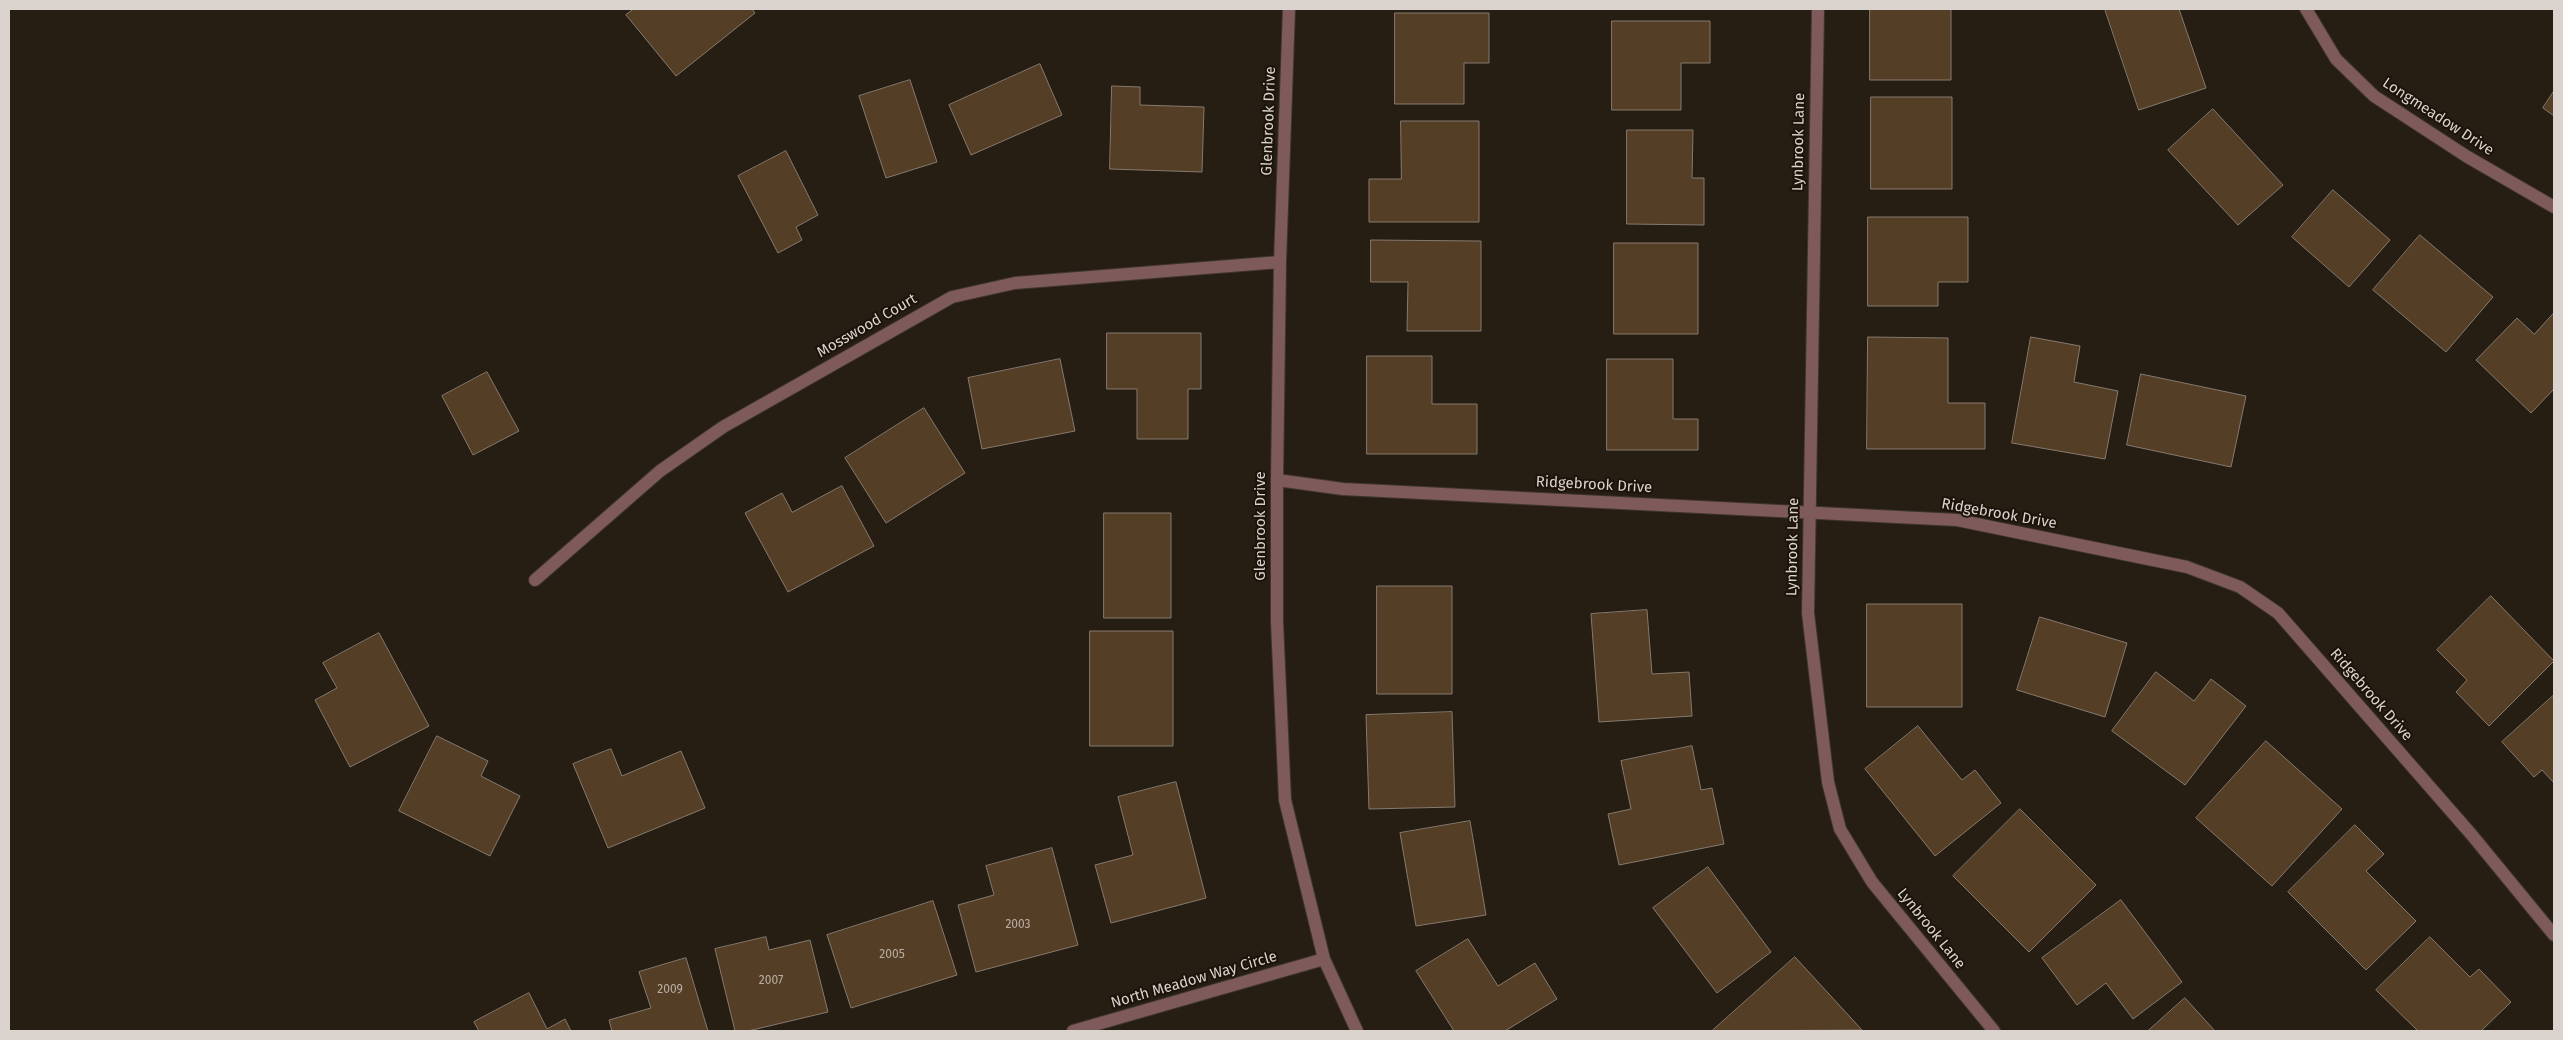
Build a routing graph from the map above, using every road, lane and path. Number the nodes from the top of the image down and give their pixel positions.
1 (1289, 9) edge
2 (1818, 9) edge
3 (2306, 9) edge
4 (2554, 207) edge
5 (1280, 262) junction
6 (1277, 480) junction
7 (1809, 512) junction
8 (535, 580) dead end
9 (2554, 935) edge
10 (1324, 959) junction
11 (1073, 1031) edge
12 (1357, 1031) edge
13 (1994, 1031) edge

1 - 5 street, Glenbrook Drive
2 - 7 street, Lynbrook Lane
3 - 4 street, Longmeadow Drive
5 - 6 street, Glenbrook Drive
5 - 8 street, Mosswood Court
6 - 7 street, Ridgebrook Drive
6 - 10 street, Glenbrook Drive
7 - 9 street, Ridgebrook Drive
7 - 13 street, Lynbrook Lane
10 - 11 street, North Meadow Way Circle
10 - 12 street, Glenbrook Drive

